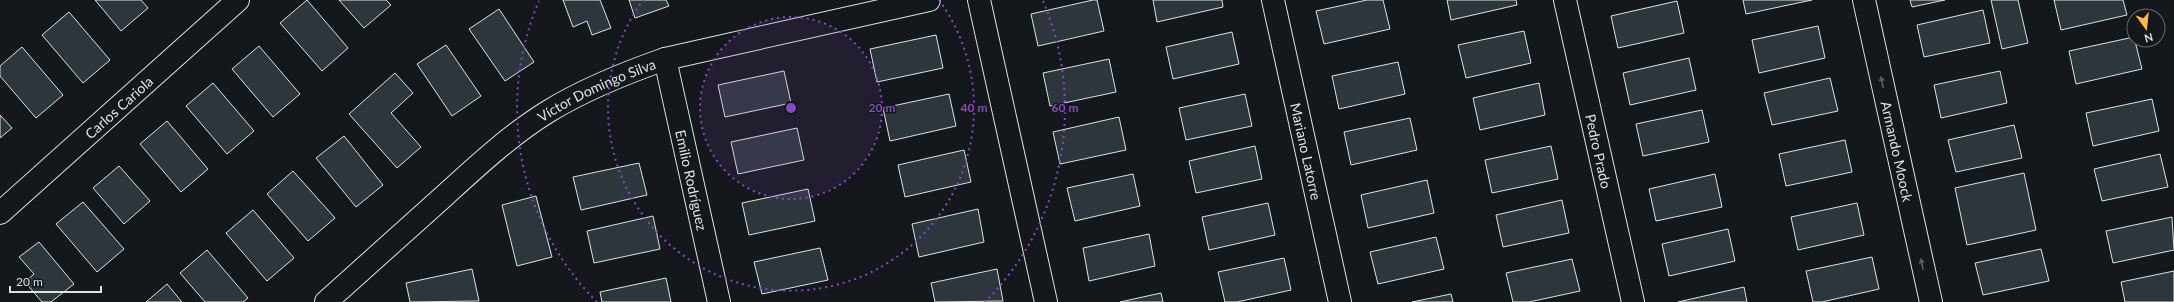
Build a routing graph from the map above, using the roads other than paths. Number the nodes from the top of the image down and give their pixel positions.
1 (238, 0) edge
2 (929, 0) edge
3 (979, 0) edge
4 (1273, 0) edge
5 (1565, 0) edge
6 (1864, 0) edge
7 (665, 59) junction
8 (0, 213) edge
9 (339, 298) edge
10 (719, 302) edge
11 (1046, 302) edge
12 (1340, 302) edge
13 (1633, 302) edge
14 (1931, 302) edge

1 - 8 street, Carlos Cariola
2 - 7 street, Víctor Domingo Silva
3 - 11 street
4 - 12 street, Mariano Latorre
5 - 13 street, Pedro Prado
14 -> 6 street, Armando Moock
7 - 9 street, Víctor Domingo Silva
7 - 10 street, Emilio Rodríguez

